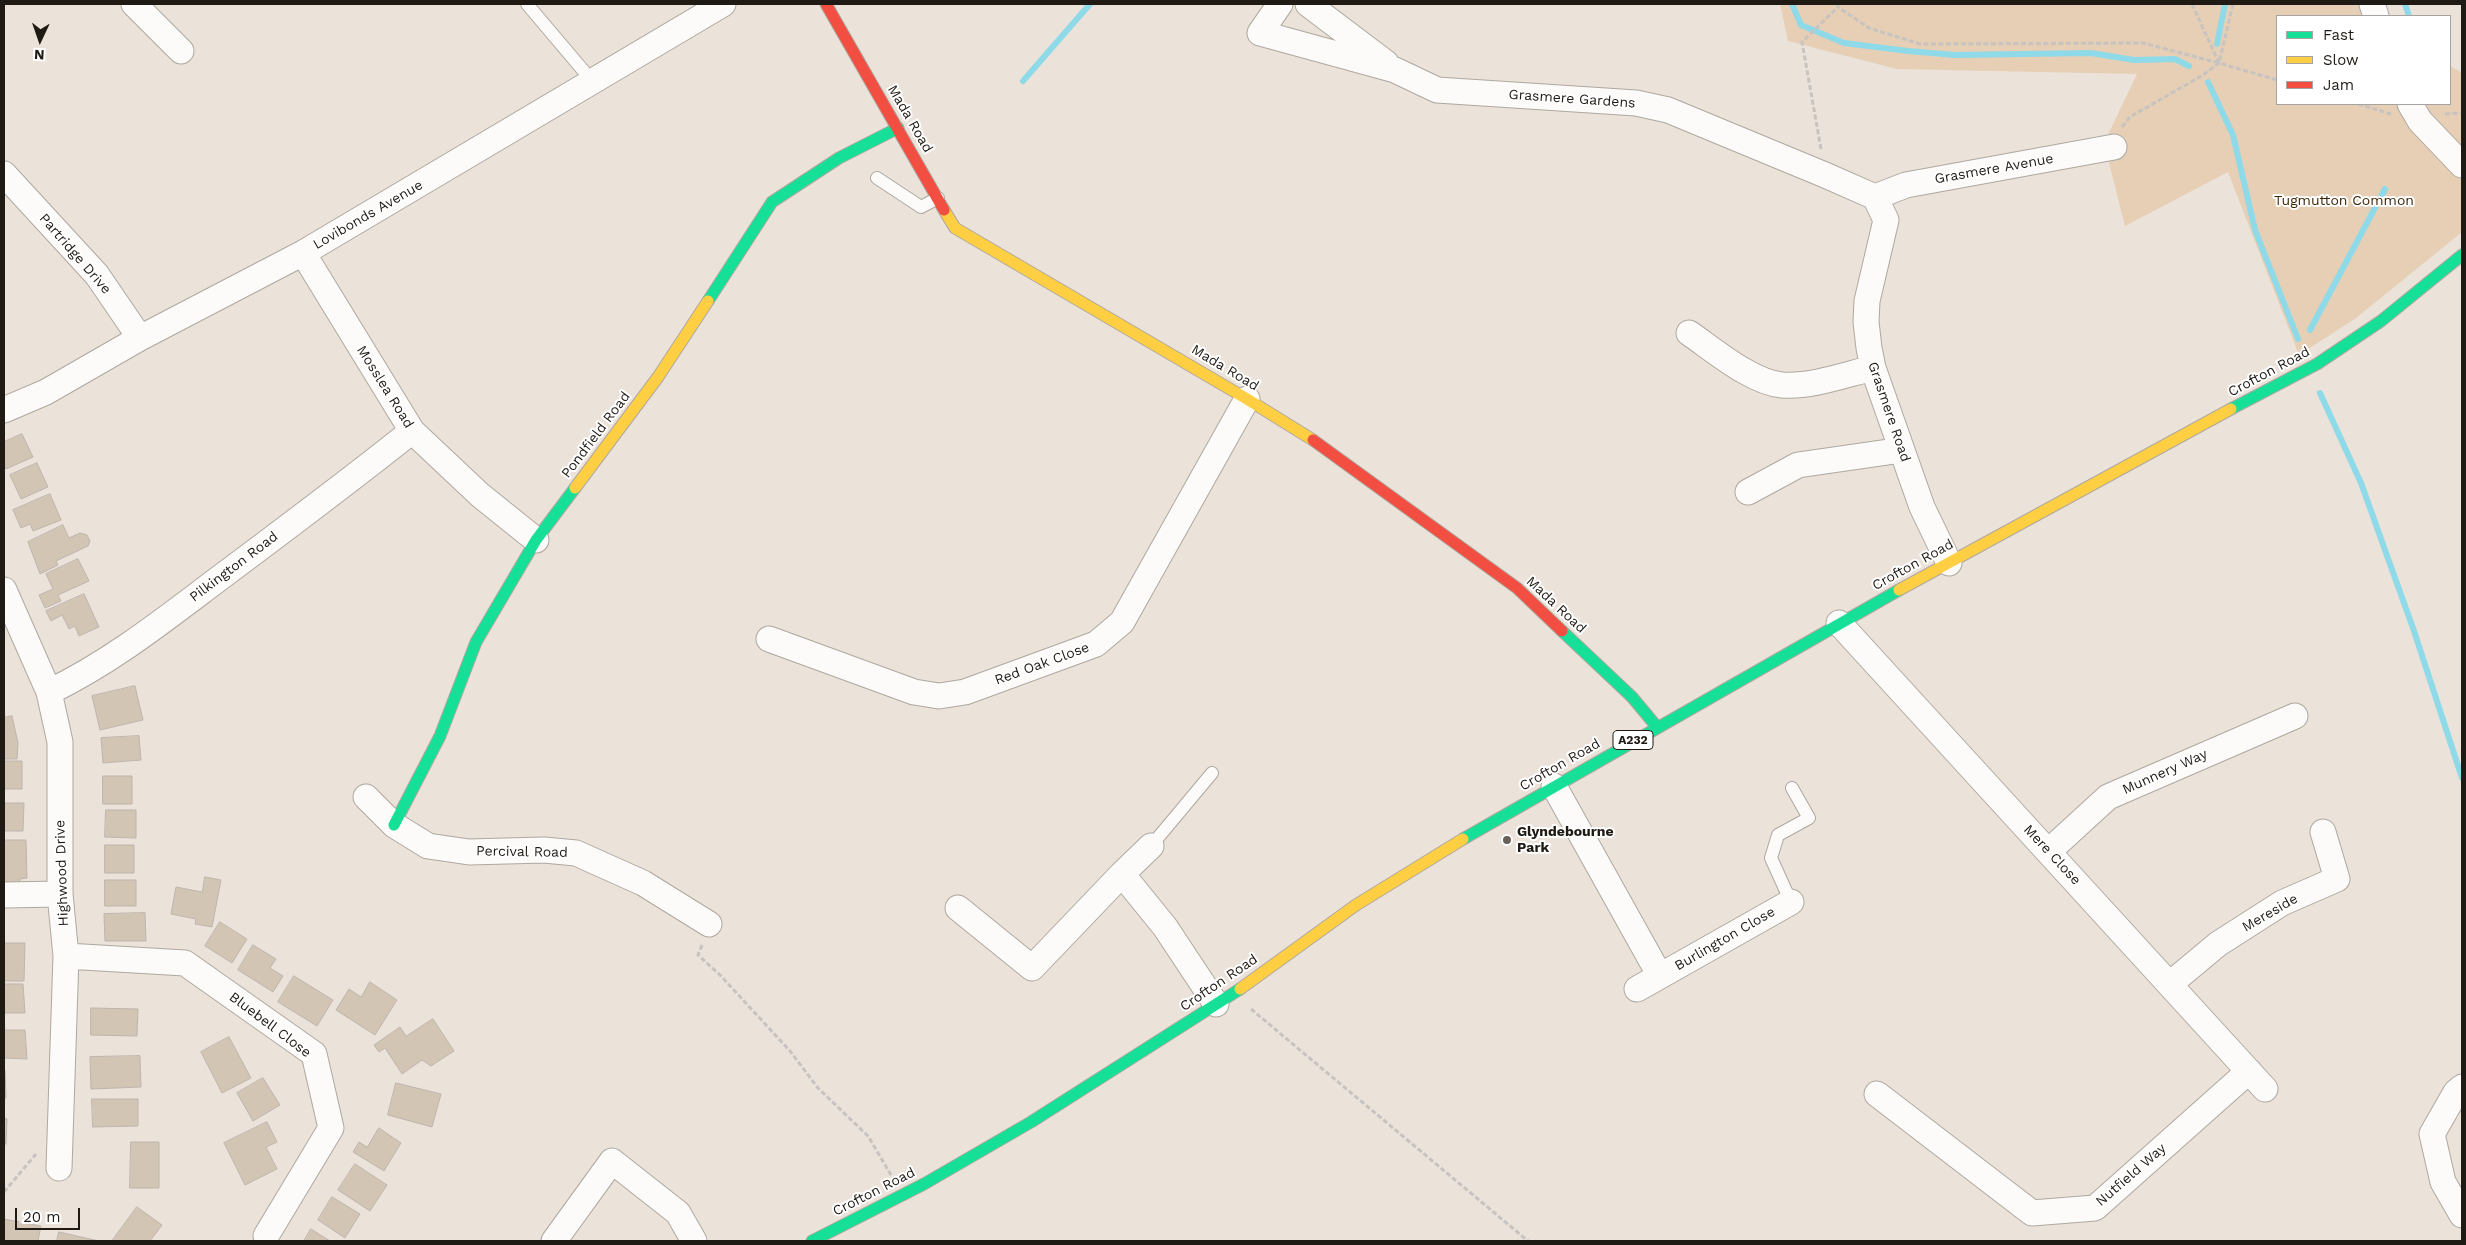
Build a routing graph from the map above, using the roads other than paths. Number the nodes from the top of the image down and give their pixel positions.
1 (134, 4) edge
2 (527, 4) edge
3 (723, 4) edge
4 (826, 4) edge
5 (1280, 4) edge
6 (1308, 4) edge
7 (181, 52) dead end
8 (1396, 70) junction
9 (593, 82) junction
10 (2411, 105) edge
11 (898, 128) junction
12 (2114, 147) road end
13 (2462, 165) edge
14 (4, 174) edge
15 (877, 178) dead end
16 (1875, 197) junction
17 (938, 198) junction
18 (303, 253) junction
19 (2462, 255) edge
20 (1689, 332) dead end
21 (140, 338) junction
22 (1873, 368) junction
23 (1247, 398) junction
24 (4, 410) edge
25 (412, 431) junction
26 (1902, 450) junction
27 (1748, 492) dead end
28 (536, 540) junction
29 (1949, 563) junction
30 (4, 590) edge
31 (1839, 623) junction
32 (769, 639) dead end
33 (49, 692) junction
34 (2296, 716) dead end
35 (1656, 727) junction
36 (1212, 773) dead end
37 (1554, 786) junction
38 (1792, 788) dead end
39 (366, 797) dead end
40 (394, 826) junction
41 (2323, 832) dead end
42 (1151, 846) joint
43 (2049, 851) junction
44 (1122, 874) junction
45 (60, 894) junction
46 (4, 895) edge
47 (1791, 902) joint
48 (958, 908) dead end
49 (709, 924) road end
50 (66, 956) junction
51 (1660, 976) junction
52 (2170, 984) junction
53 (1637, 989) dead end
54 (1224, 999) junction
55 (2257, 1080) joint
56 (2462, 1087) edge
57 (1877, 1094) dead end
58 (59, 1168) dead end
59 (2462, 1215) edge
60 (266, 1236) dead end
61 (554, 1241) edge
62 (694, 1241) edge
63 (812, 1241) edge

1 - 7 street
2 - 9 lane
3 - 9 street, Lovibonds Avenue
4 - 11 street, Mada Road
5 - 8 street, Grasmere Gardens
6 - 8 street
8 - 16 street, Grasmere Gardens
9 - 18 street, Lovibonds Avenue
10 - 13 street
11 - 17 street, Mada Road
11 - 28 street, Pondfield Road
12 - 16 street, Grasmere Avenue
14 - 21 street, Partridge Drive
15 - 17 lane
16 - 22 street, Grasmere Road
17 - 23 street, Mada Road
18 - 21 street, Lovibonds Avenue
18 - 25 street, Mosslea Road
19 - 29 street, Crofton Road / A232
20 - 22 street
21 - 24 street, Lovibonds Avenue
22 - 26 street, Grasmere Road
23 - 32 street, Red Oak Close
23 - 35 street, Mada Road
25 - 28 street, Mosslea Road
25 - 33 street, Pilkington Road
26 - 27 street
26 - 29 street, Grasmere Road
28 - 40 street, Pondfield Road
29 - 31 street, Crofton Road / A232
30 - 33 street, Highwood Drive
31 - 35 street, Crofton Road / A232
31 - 43 street, Mere Close
33 - 45 street, Highwood Drive
34 - 43 street, Munnery Way
35 - 37 street, Crofton Road / A232
36 - 42 lane
37 - 51 street, Burlington Close
37 - 54 street, Crofton Road / A232
38 - 47 lane
39 - 40 street, Percival Road
40 - 49 street, Percival Road
41 - 52 street, Mereside
42 - 44 street
43 - 52 street, Mere Close
44 - 48 street
44 - 54 street
45 - 46 street
45 - 50 street, Highwood Drive
47 - 51 street, Burlington Close
50 - 58 street, Highwood Drive
50 - 60 street, Bluebell Close
51 - 53 street, Burlington Close
52 - 55 street, Mere Close
54 - 63 street, Crofton Road / A232
55 - 57 street, Nutfield Way
56 - 59 street
61 - 62 street

